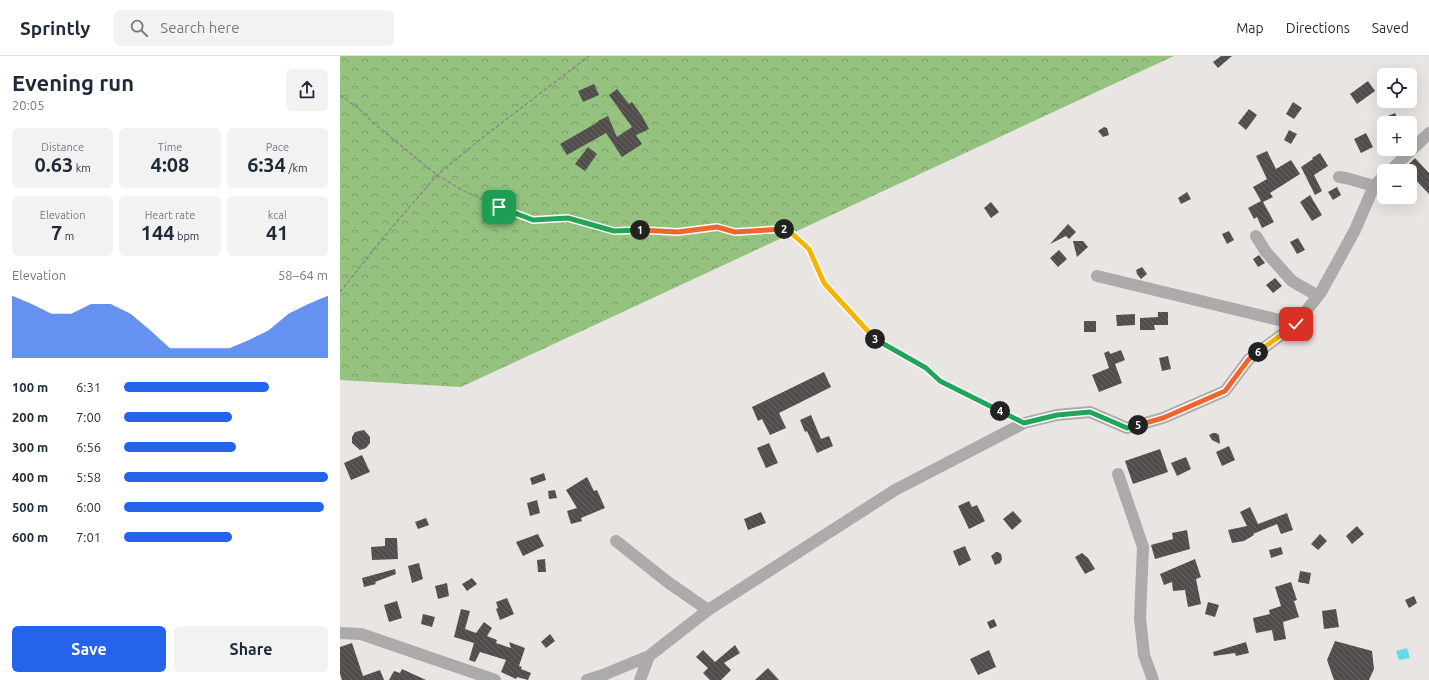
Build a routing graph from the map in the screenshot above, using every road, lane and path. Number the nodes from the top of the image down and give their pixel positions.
1 (589, 56) edge
2 (340, 95) edge
3 (1429, 133) edge
4 (1397, 164) edge
5 (437, 175) junction
6 (1339, 177) dead end
7 (1377, 183) edge
8 (1374, 186) junction
9 (1256, 236) dead end
10 (1097, 276) dead end
11 (340, 292) edge
12 (1318, 296) junction
13 (1296, 324) junction
14 (1024, 423) junction
15 (1118, 474) dead end
16 (616, 541) dead end
17 (708, 610) junction
18 (340, 633) edge
19 (649, 656) junction
20 (495, 680) edge
21 (587, 680) edge
22 (640, 680) edge
23 (1152, 680) edge

1 - 5 path
2 - 5 path
3 - 4 street
5 - 11 path
5 - 14 path
6 - 8 street
7 - 8 street
8 - 12 street
9 - 12 street
10 - 13 street
12 - 13 street
13 - 14 street
14 - 17 street
15 - 23 street
16 - 17 street
17 - 19 street
18 - 20 street
19 - 21 street
19 - 22 street

